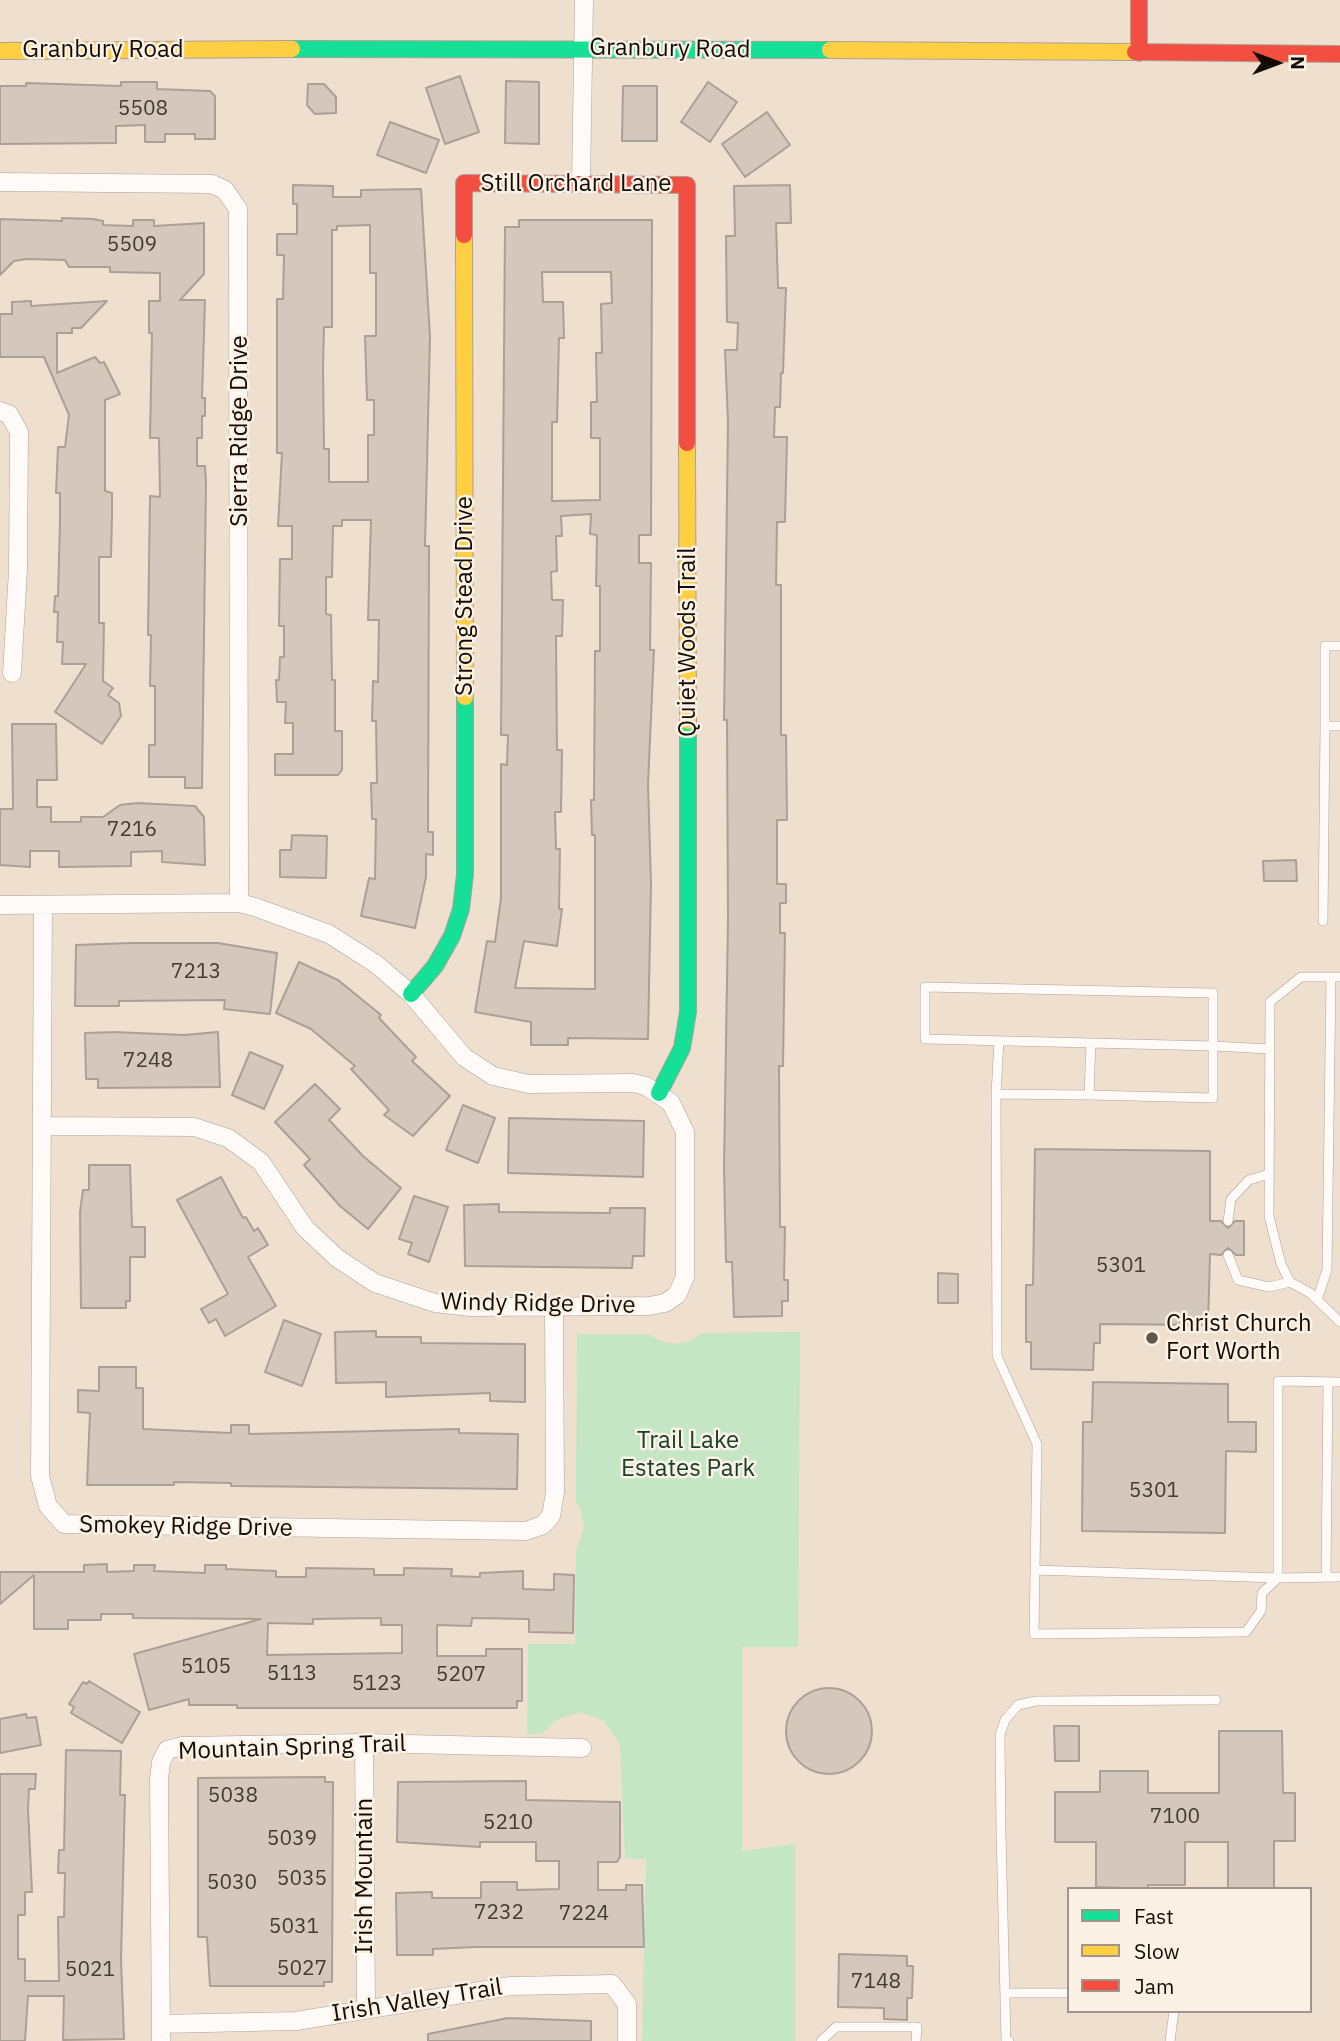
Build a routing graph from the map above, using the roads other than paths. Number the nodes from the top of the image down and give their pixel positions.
1 (584, 0) edge
2 (1139, 0) edge
3 (582, 48) junction
4 (0, 51) edge
5 (1139, 53) junction
6 (1340, 54) edge
7 (0, 182) edge
8 (464, 183) joint
9 (581, 184) junction
10 (687, 185) joint
11 (0, 411) edge
12 (1340, 646) edge
13 (12, 673) dead end
14 (1325, 726) junction
15 (1340, 726) edge
16 (239, 903) junction
17 (0, 905) edge
18 (43, 905) junction
19 (1323, 921) dead end
20 (1336, 977) edge
21 (411, 994) junction
22 (999, 1041) junction
23 (1091, 1043) junction
24 (1213, 1046) junction
25 (1270, 1049) junction
26 (659, 1093) junction
27 (996, 1094) junction
28 (1089, 1095) junction
29 (44, 1126) junction
30 (1269, 1174) junction
31 (1228, 1221) dead end
32 (1228, 1255) dead end
33 (1290, 1282) junction
34 (1317, 1300) junction
35 (554, 1306) junction
36 (1340, 1322) edge
37 (1328, 1382) junction
38 (1340, 1382) edge
39 (1035, 1570) junction
40 (1326, 1577) junction
41 (1340, 1577) edge
42 (1278, 1578) junction
43 (1216, 1700) dead end
44 (365, 1743) junction
45 (582, 1748) dead end
46 (1005, 1993) junction
47 (1067, 1993) edge
48 (366, 2009) junction
49 (1174, 2013) edge
50 (161, 2033) edge
51 (627, 2041) edge
52 (821, 2041) edge
53 (916, 2041) edge
54 (1009, 2041) edge
55 (1170, 2041) edge

1 - 3 street
2 - 5 street
3 - 4 street, Granbury Road
3 - 5 street, Granbury Road
3 - 9 street
5 - 6 street, Granbury Road
7 - 16 street, Sierra Ridge Drive
8 - 9 street, Still Orchard Lane
8 - 21 street, Strong Stead Drive
9 - 10 street, Still Orchard Lane
10 - 26 street, Quiet Woods Trail
11 - 13 street
12 - 14 lane
14 - 15 lane
14 - 19 lane
16 - 18 street
16 - 21 street
17 - 18 street
18 - 29 street, Smokey Ridge Drive
20 - 25 lane
20 - 34 lane
21 - 26 street
22 - 23 lane
22 - 24 lane
22 - 27 lane
23 - 24 lane
23 - 28 lane
24 - 25 lane
24 - 28 lane
25 - 30 lane
26 - 35 street, Windy Ridge Drive
27 - 28 lane
27 - 39 lane
29 - 35 street, Windy Ridge Drive
29 - 35 street, Smokey Ridge Drive
30 - 31 lane
30 - 33 lane
32 - 33 lane
33 - 34 lane
34 - 36 lane
37 - 38 lane
37 - 40 lane
37 - 42 lane
39 - 42 lane
39 - 42 lane
40 - 41 lane
40 - 42 lane
43 - 46 lane
44 - 45 street, Mountain Spring Trail
44 - 48 street, Irish Mountain
44 - 50 street, Mountain Spring Trail
46 - 47 lane
46 - 54 lane
48 - 50 street, Irish Valley Trail
48 - 51 street, Irish Valley Trail
49 - 55 lane
52 - 53 lane

